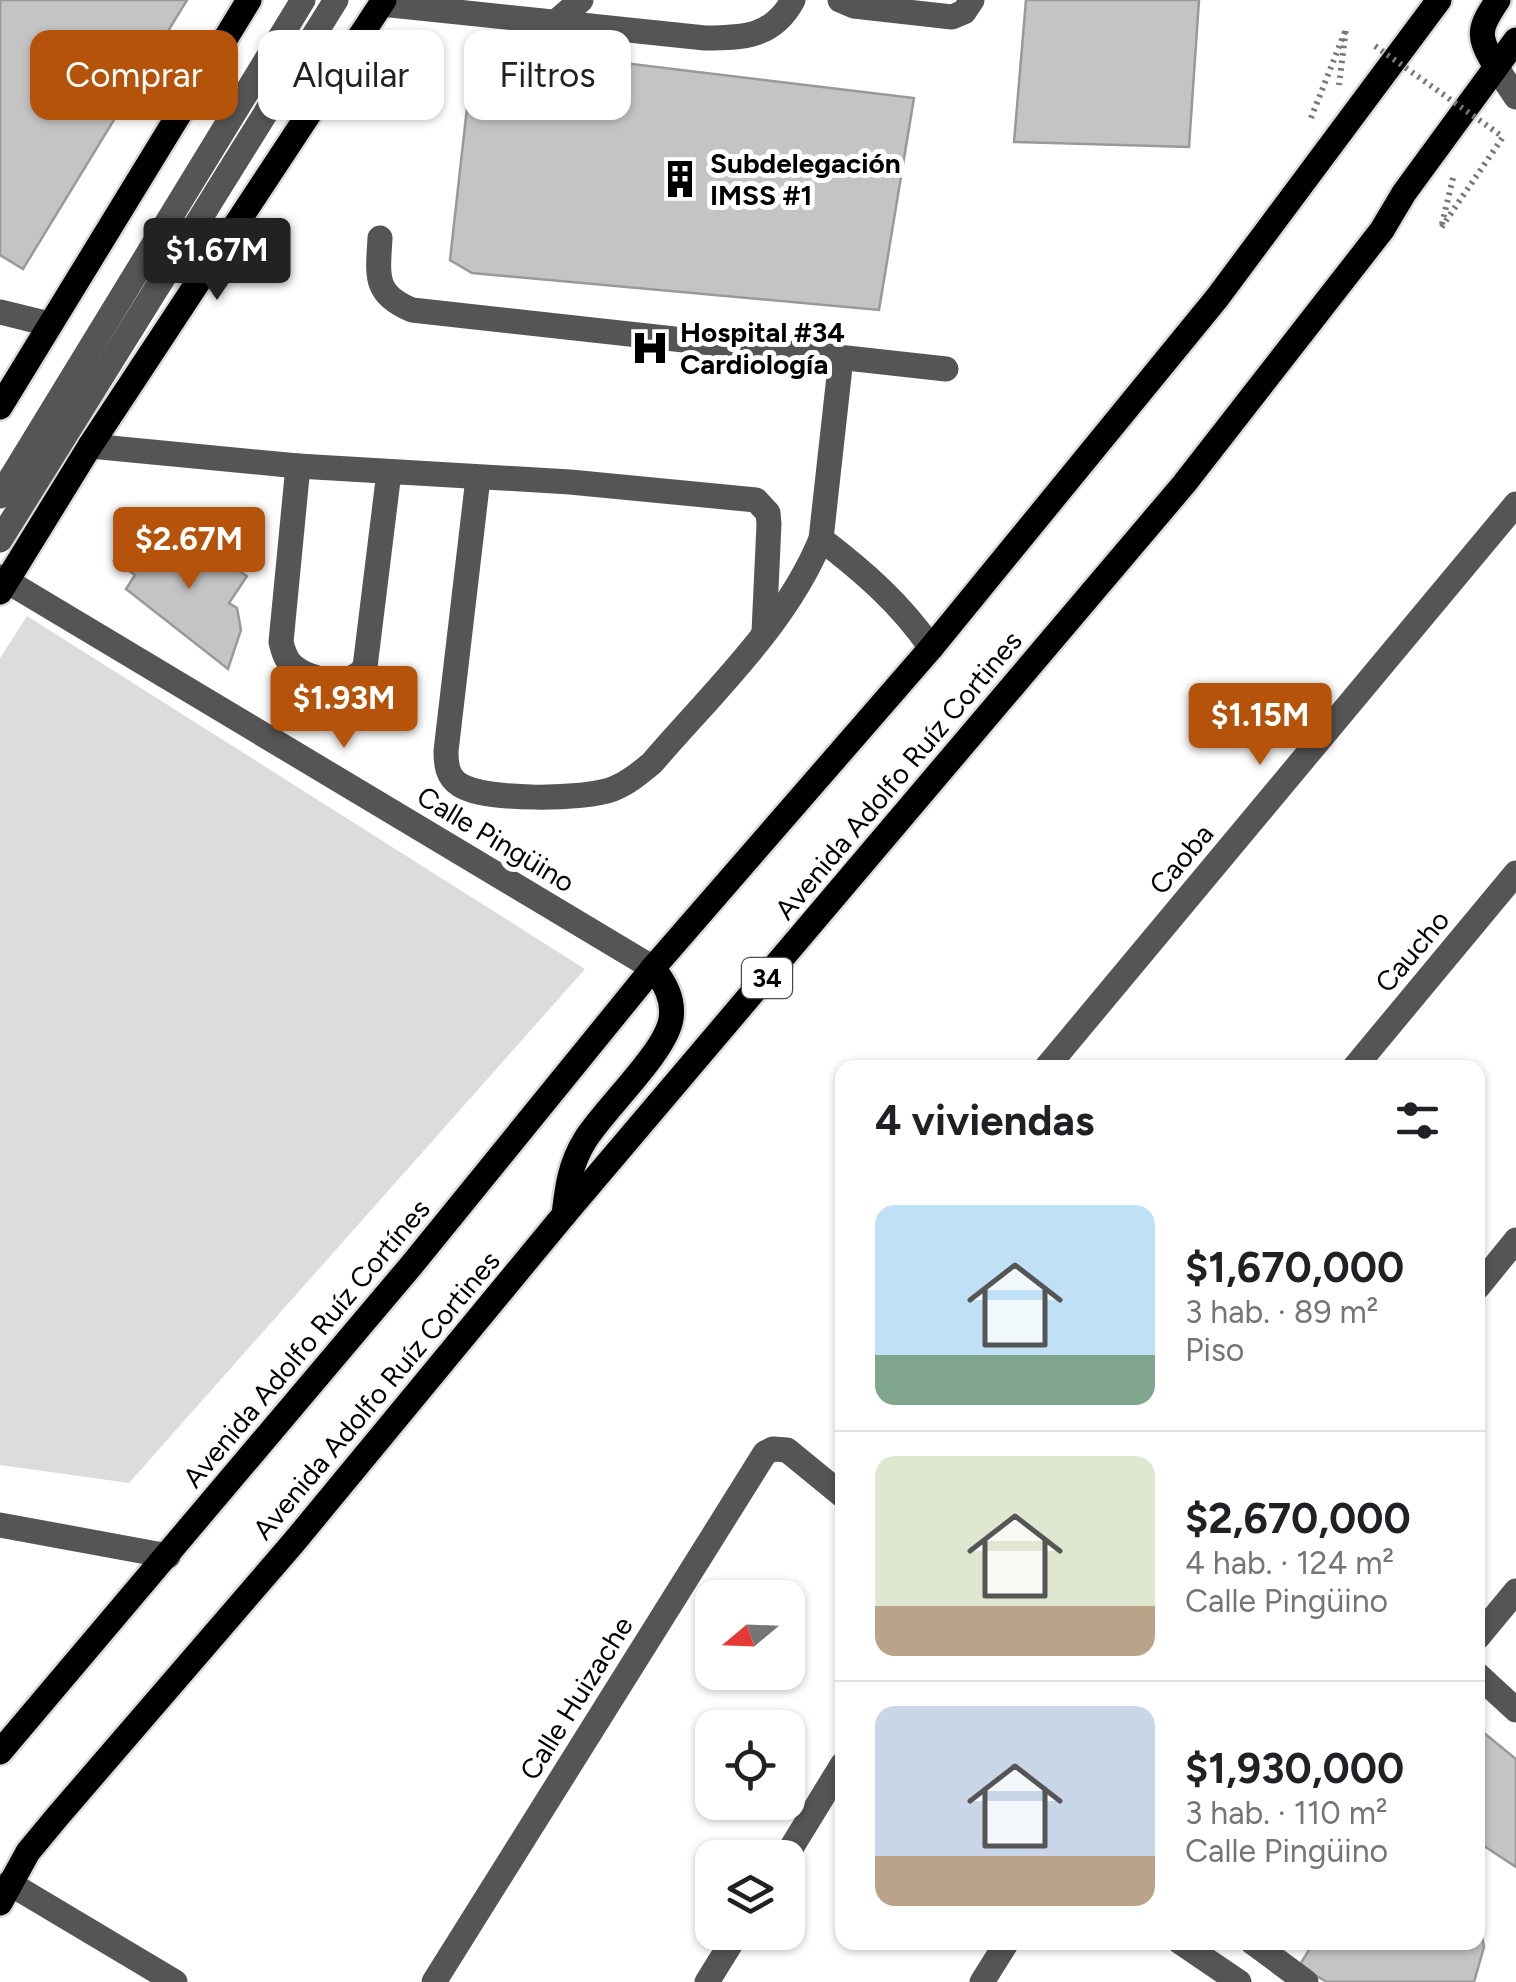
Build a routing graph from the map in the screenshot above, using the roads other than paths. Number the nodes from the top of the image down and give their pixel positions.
1 (249, 0) edge
2 (304, 0) edge
3 (336, 0) edge
4 (580, 0) edge
5 (792, 0) edge
6 (840, 0) edge
7 (972, 0) edge
8 (1439, 0) edge
9 (1498, 0) edge
10 (383, 2) edge
11 (558, 21) junction
12 (1516, 40) edge
13 (1496, 67) junction
14 (1516, 97) edge
15 (380, 238) dead end
16 (0, 312) edge
17 (48, 324) junction
18 (841, 358) junction
19 (946, 369) dead end
20 (0, 406) edge
21 (90, 446) junction
22 (298, 466) junction
23 (389, 472) junction
24 (478, 478) junction
25 (0, 496) edge
26 (1516, 504) edge
27 (0, 540) edge
28 (820, 540) junction
29 (2, 583) edge
30 (764, 632) junction
31 (931, 648) junction
32 (1516, 873) edge
33 (653, 968) junction
34 (1053, 1060) edge
35 (1361, 1060) edge
36 (564, 1215) junction
37 (1516, 1240) edge
38 (1485, 1278) edge
39 (835, 1489) edge
40 (0, 1525) edge
41 (168, 1556) junction
42 (1516, 1591) edge
43 (1486, 1608) edge
44 (1485, 1681) edge
45 (1516, 1710) edge
46 (0, 1752) edge
47 (835, 1776) edge
48 (796, 1840) edge
49 (5, 1893) edge
50 (727, 1950) edge
51 (1002, 1950) edge
52 (1192, 1950) edge
53 (1267, 1950) edge
54 (1271, 1950) edge
55 (175, 1982) edge
56 (434, 1982) edge
57 (707, 1982) edge
58 (982, 1982) edge
59 (1239, 1982) edge
60 (1255, 1982) edge
61 (1306, 1982) edge

1 - 17 main road
2 - 25 street
3 - 27 street
4 - 11 street
5 - 11 street
6 - 7 street
8 - 31 main road, Avenida Adolfo Ruíz Cortines
9 - 13 main road
10 - 11 street
10 - 21 main road
12 - 13 main road, Avenida Adolfo Ruíz Cortines / 34
13 - 14 street
13 - 36 main road, Avenida Adolfo Ruíz Cortines / 34
15 - 18 street
16 - 17 street
17 - 20 main road
18 - 19 street
18 - 28 street
21 - 22 street
21 - 29 main road
22 - 23 street
22 - 23 street
23 - 24 street
24 - 30 street
24 - 30 street
26 - 34 street, Caoba
28 - 30 street
28 - 31 street
29 - 33 street, Calle Pingüino
31 - 33 main road, Avenida Adolfo Ruíz Cortines
32 - 35 street, Caucho
33 - 36 main road
33 - 41 main road, Avenida Adolfo Ruíz Cortínes
36 - 49 main road, Avenida Adolfo Ruíz Cortines / 34
37 - 38 street
39 - 56 street, Calle Huizache
40 - 41 street
41 - 46 main road, Avenida Adolfo Ruíz Cortínes
42 - 43 street
44 - 45 street
47 - 48 street
49 - 55 street
50 - 57 street
51 - 58 street
52 - 59 street
53 - 60 street
54 - 61 street

